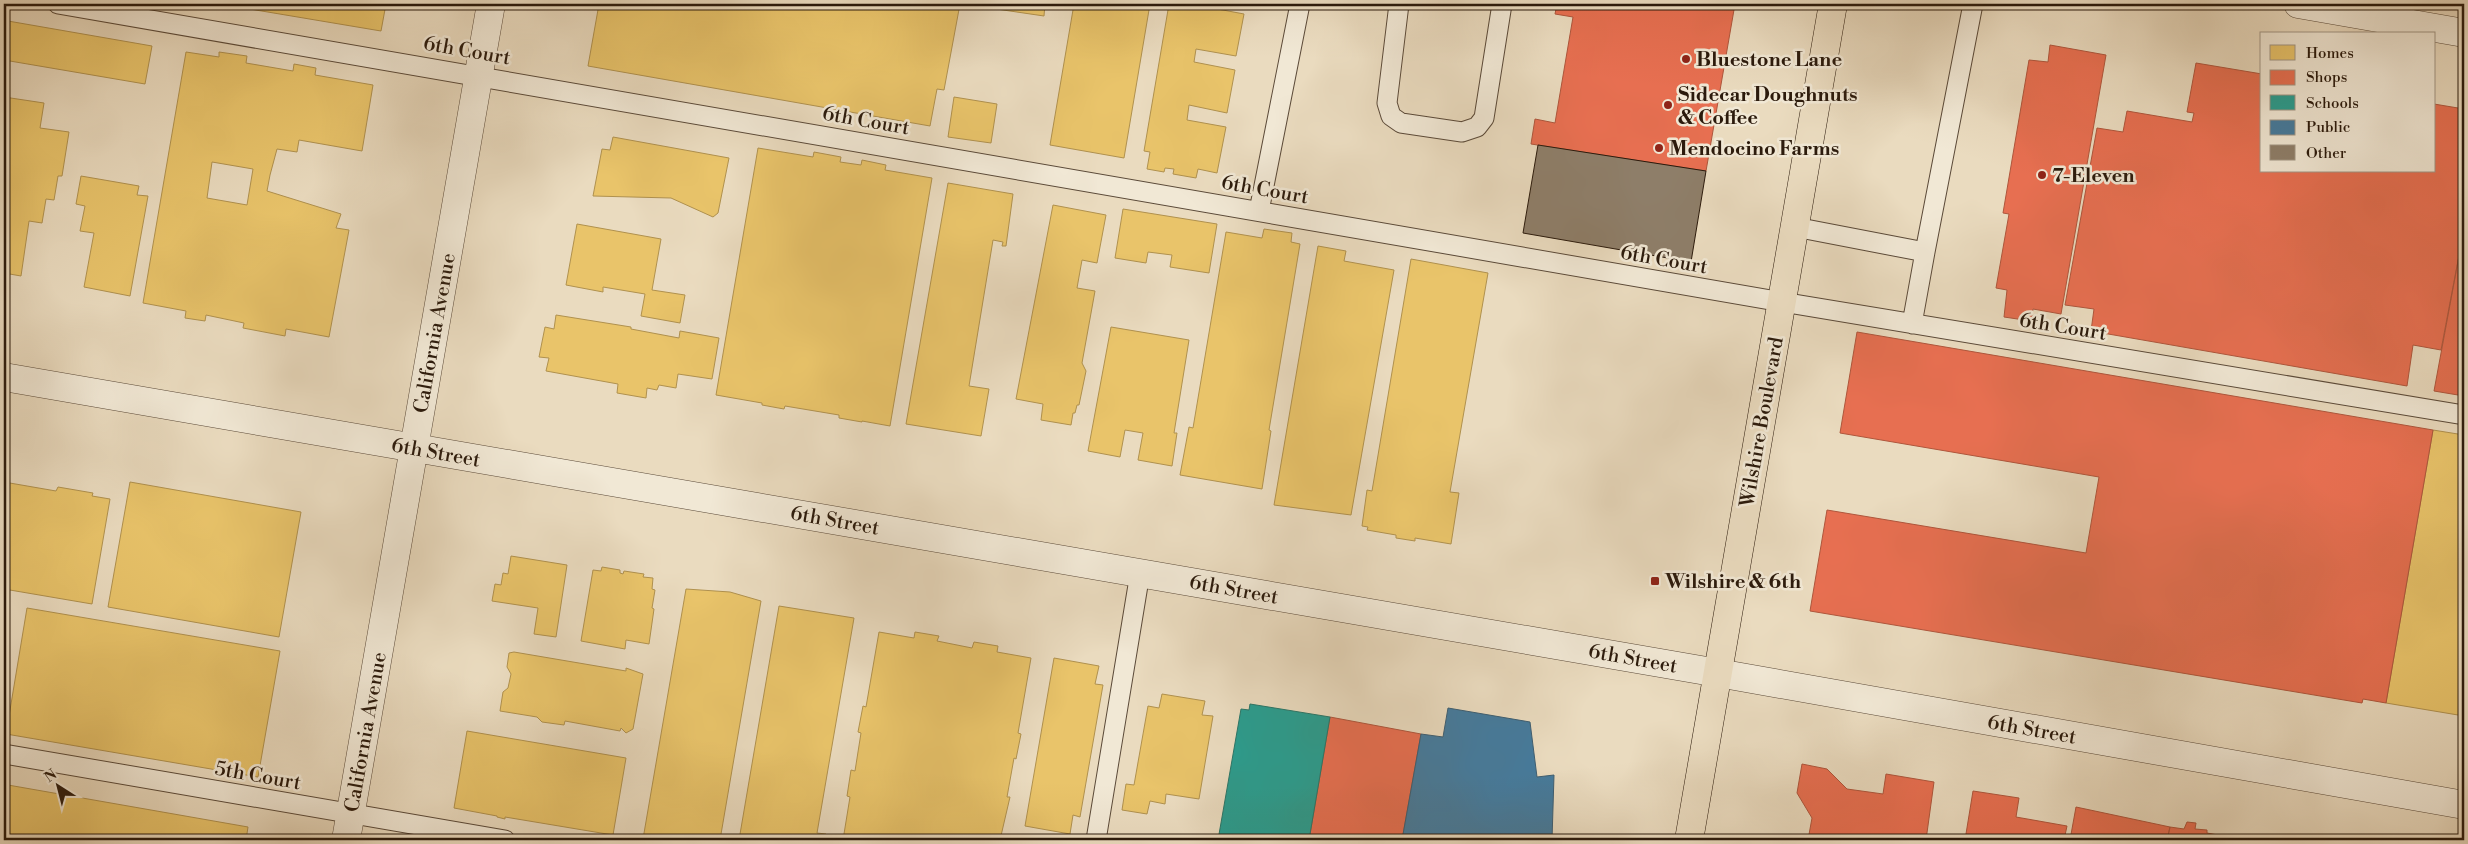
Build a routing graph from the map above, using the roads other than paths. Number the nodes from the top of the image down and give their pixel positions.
1 (58, 4) edge
2 (491, 4) edge
3 (1300, 4) edge
4 (1399, 4) edge
5 (1502, 4) edge
6 (1833, 4) edge
7 (1973, 4) edge
8 (2298, 4) edge
9 (2464, 33) edge
10 (478, 75) junction
11 (1259, 211) junction
12 (1795, 228) junction
13 (1925, 252) junction
14 (1782, 302) junction
15 (1912, 324) junction
16 (4, 377) edge
17 (2464, 415) edge
18 (414, 448) junction
19 (1140, 573) junction
20 (1718, 673) junction
21 (4, 754) edge
22 (2464, 805) edge
23 (351, 814) junction
24 (346, 840) edge
25 (505, 840) edge
26 (1096, 840) edge
27 (1689, 840) edge

1 - 10 lane, 6th Court
2 - 10 street, California Avenue
3 - 11 lane
4 - 5 lane
6 - 12 main road, Wilshire Boulevard
7 - 13 lane
8 - 9 street
10 - 11 lane, 6th Court
10 - 18 street, California Avenue
11 - 14 lane, 6th Court
12 - 13 lane
12 - 14 main road, Wilshire Boulevard
13 - 15 lane
14 - 15 lane, 6th Court
14 - 20 main road, Wilshire Boulevard
15 - 17 lane, 6th Court
16 - 18 street, 6th Street
18 - 19 street, 6th Street
18 - 23 street, California Avenue
19 - 20 street, 6th Street
19 - 26 lane
20 - 22 street, 6th Street
20 - 27 main road, Wilshire Boulevard
21 - 23 lane, 5th Court
23 - 24 street, California Avenue
23 - 25 lane, 5th Court

